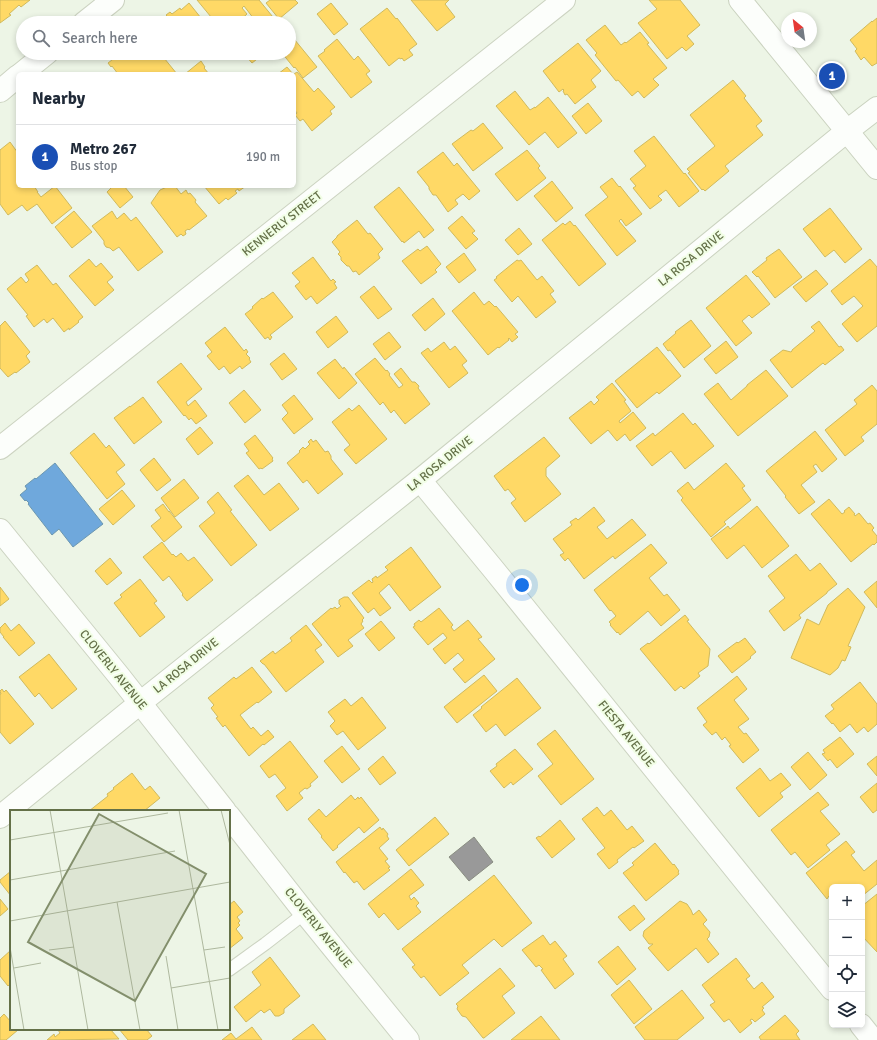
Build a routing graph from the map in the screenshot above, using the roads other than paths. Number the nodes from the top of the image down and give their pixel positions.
1 (113, 0) edge
2 (564, 0) edge
3 (740, 0) edge
4 (93, 16) edge
5 (38, 60) edge
6 (23, 72) edge
7 (16, 78) edge
8 (0, 91) edge
9 (877, 108) edge
10 (847, 131) junction
11 (877, 168) edge
12 (0, 448) edge
13 (420, 480) junction
14 (0, 530) edge
15 (140, 703) junction
16 (224, 810) edge
17 (0, 817) edge
18 (230, 817) edge
19 (305, 913) junction
20 (230, 969) edge
21 (829, 985) edge
22 (863, 1028) edge
23 (408, 1040) edge
24 (873, 1040) edge

1 - 4 street
2 - 12 street, KENNERLY STREET
3 - 10 street
5 - 6 street
7 - 8 street
9 - 10 street, LA ROSA DRIVE
10 - 11 street
10 - 13 street, LA ROSA DRIVE
13 - 15 street, LA ROSA DRIVE
13 - 21 street, FIESTA AVENUE
14 - 15 street, CLOVERLY AVENUE
15 - 16 street, CLOVERLY AVENUE
15 - 17 street, LA ROSA DRIVE
18 - 19 street, CLOVERLY AVENUE
19 - 20 lane
19 - 23 street, CLOVERLY AVENUE
22 - 24 street

